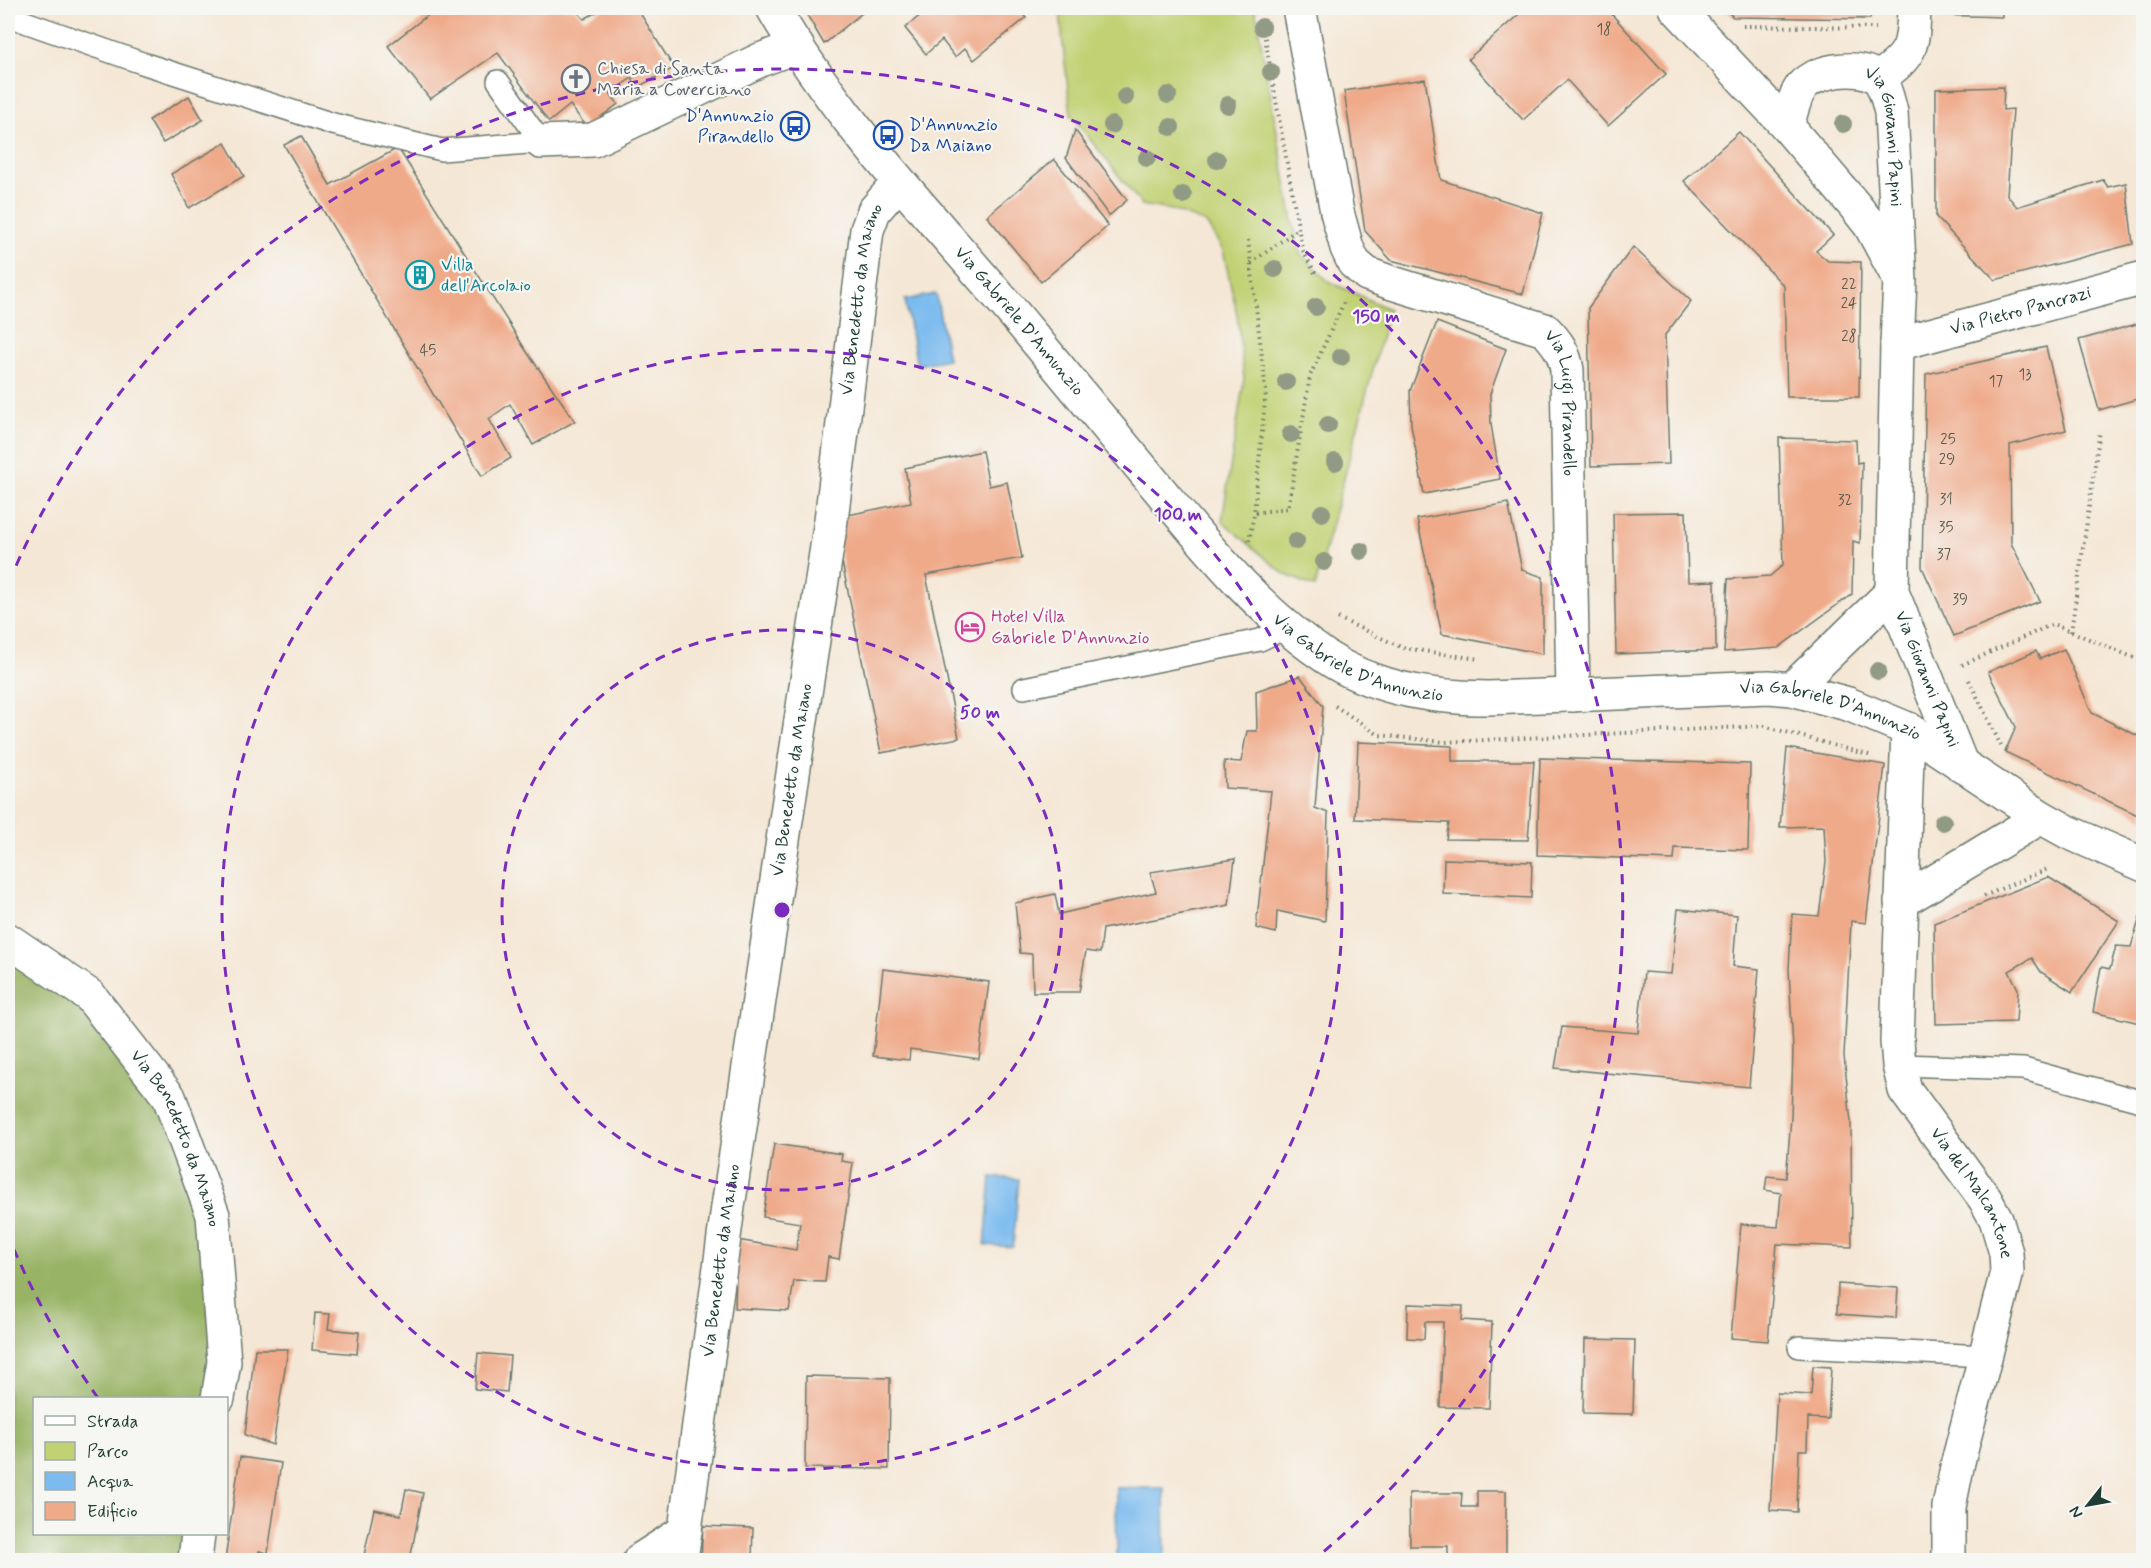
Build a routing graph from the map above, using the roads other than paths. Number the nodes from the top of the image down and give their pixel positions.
1 (773, 8) edge
2 (1299, 8) edge
3 (1676, 8) edge
4 (8, 16) edge
5 (1913, 18) edge
6 (797, 46) junction
7 (1879, 78) junction
8 (498, 81) dead end
9 (1787, 126) junction
10 (541, 142) junction
11 (899, 182) junction
12 (2144, 278) edge
13 (1900, 281) junction
14 (1897, 344) junction
15 (1892, 592) junction
16 (1287, 627) junction
17 (1024, 688) dead end
18 (1792, 689) junction
19 (1573, 694) junction
20 (1908, 729) junction
21 (1962, 766) junction
22 (2042, 817) junction
23 (2144, 866) edge
24 (1901, 902) junction
25 (8, 940) edge
26 (1902, 1077) junction
27 (2144, 1102) edge
28 (1799, 1347) dead end
29 (1985, 1356) junction
30 (218, 1397) edge
31 (198, 1535) edge
32 (683, 1546) edge
33 (195, 1560) edge
34 (640, 1560) edge
35 (1949, 1560) edge

1 - 6 street, Via Gabriele D'Annunzio
2 - 19 street, Via Luigi Pirandello
3 - 9 street, Via Giovanni Papini
4 - 10 lane
5 - 7 street
6 - 10 street
6 - 11 street, Via Gabriele D'Annunzio
7 - 9 street, Via Giovanni Papini
7 - 13 street, Via Giovanni Papini
8 - 10 lane
9 - 13 street, Via Giovanni Papini
11 - 16 street, Via Gabriele D'Annunzio
11 - 32 street, Via Benedetto da Maiano
12 - 14 street, Via Pietro Pancrazi
13 - 14 street, Via Giovanni Papini
14 - 15 street, Via Giovanni Papini
15 - 18 street, Via Giovanni Papini
15 - 21 street, Via Giovanni Papini
16 - 17 lane
16 - 19 street, Via Gabriele D'Annunzio
18 - 19 street, Via Gabriele D'Annunzio
18 - 20 street, Via Gabriele D'Annunzio
20 - 21 street, Via Gabriele D'Annunzio
20 - 24 street
21 - 22 street, Via Gabriele D'Annunzio
22 - 23 street, Via Gabriele D'Annunzio
22 - 24 street
24 - 26 street
25 - 30 street, Via Benedetto da Maiano
26 - 27 lane
26 - 29 street, Via del Malcantone
28 - 29 lane
29 - 35 street, Via del Malcantone
31 - 33 street
32 - 34 street

